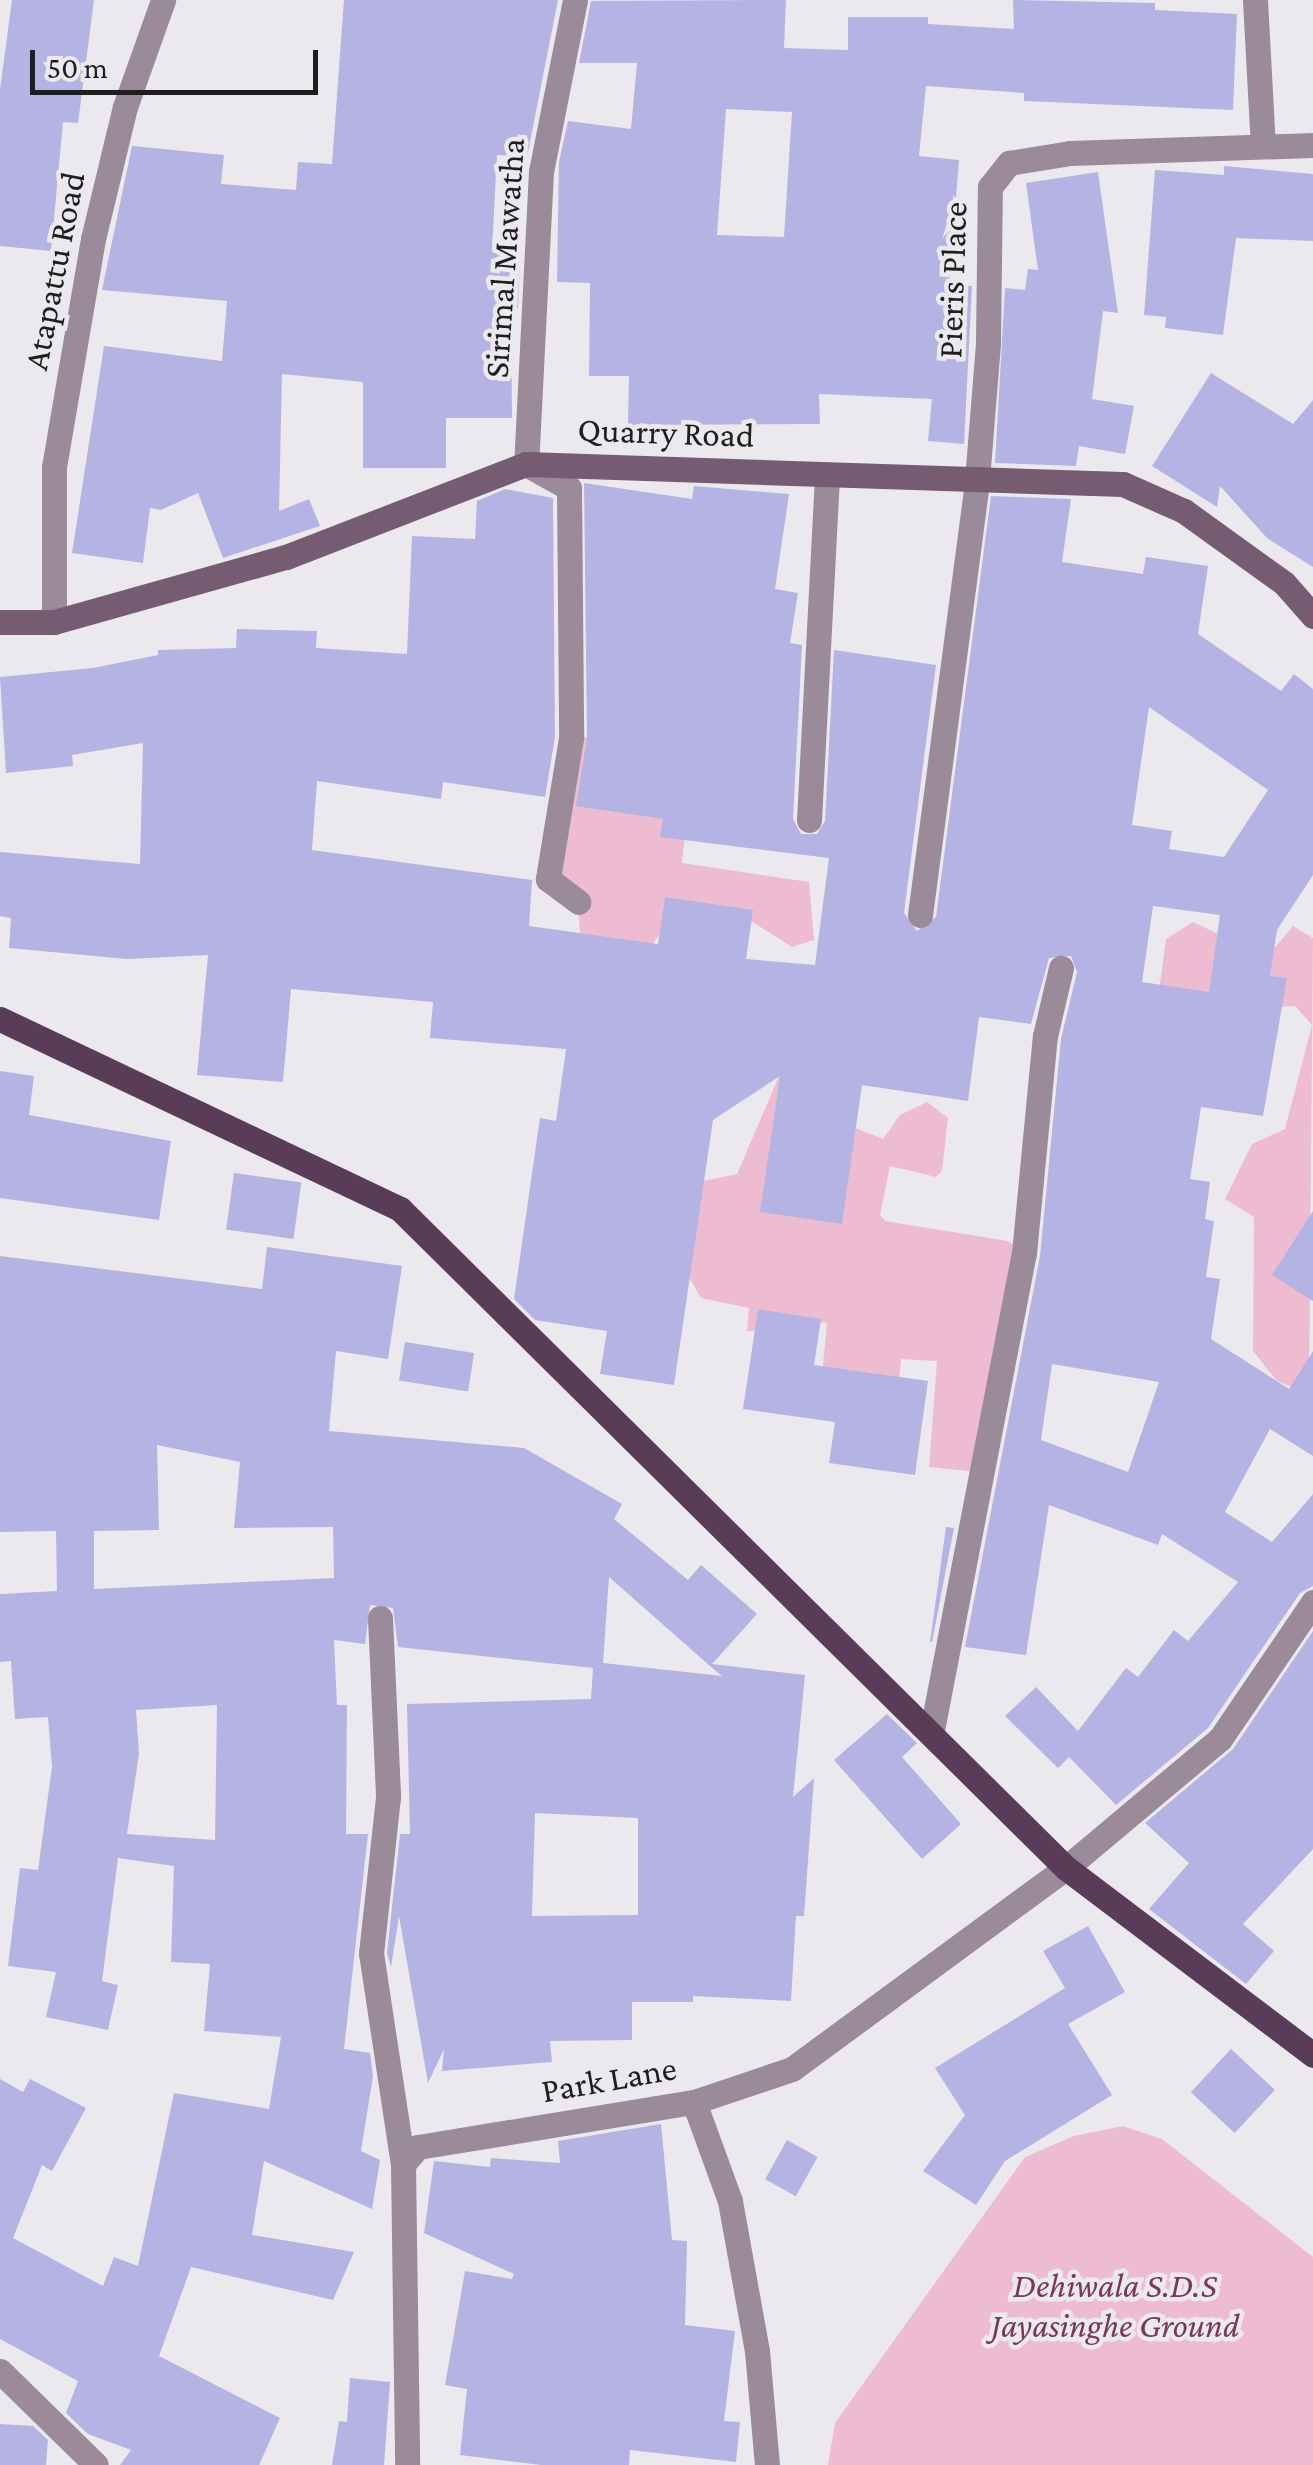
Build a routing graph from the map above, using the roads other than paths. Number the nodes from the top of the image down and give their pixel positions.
1 (163, 0) edge
2 (575, 0) edge
3 (1255, 0) edge
4 (1313, 145) edge
5 (1262, 146) junction
6 (526, 464) junction
7 (827, 475) junction
8 (977, 480) junction
9 (1313, 616) edge
10 (0, 622) edge
11 (54, 622) junction
12 (809, 820) dead end
13 (578, 902) dead end
14 (920, 914) dead end
15 (1061, 968) dead end
16 (0, 1019) edge
17 (1313, 1602) edge
18 (380, 1618) dead end
19 (932, 1730) junction
20 (1066, 1868) junction
21 (1313, 2055) edge
22 (694, 2102) junction
23 (403, 2164) junction
24 (0, 2371) edge
25 (96, 2465) edge
26 (407, 2465) edge
27 (767, 2465) edge

1 - 11 street, Atapattu Road
2 - 6 street, Sirimal Mawatha
3 - 5 street
4 - 5 street, Pieris Place
5 - 8 street, Pieris Place
6 - 7 street, Quarry Road
6 - 11 street, Quarry Road
6 - 13 street
7 - 8 street, Quarry Road
7 - 12 street
8 - 9 street, Quarry Road
8 - 14 street, Pieris Place
10 - 11 street, Quarry Road
15 - 19 street
16 - 19 main road
17 - 20 street, Park Lane
18 - 23 street
19 - 20 main road
20 - 21 main road
20 - 22 street, Park Lane
22 - 23 street, Park Lane
22 - 27 street
23 - 26 street
24 - 25 street

